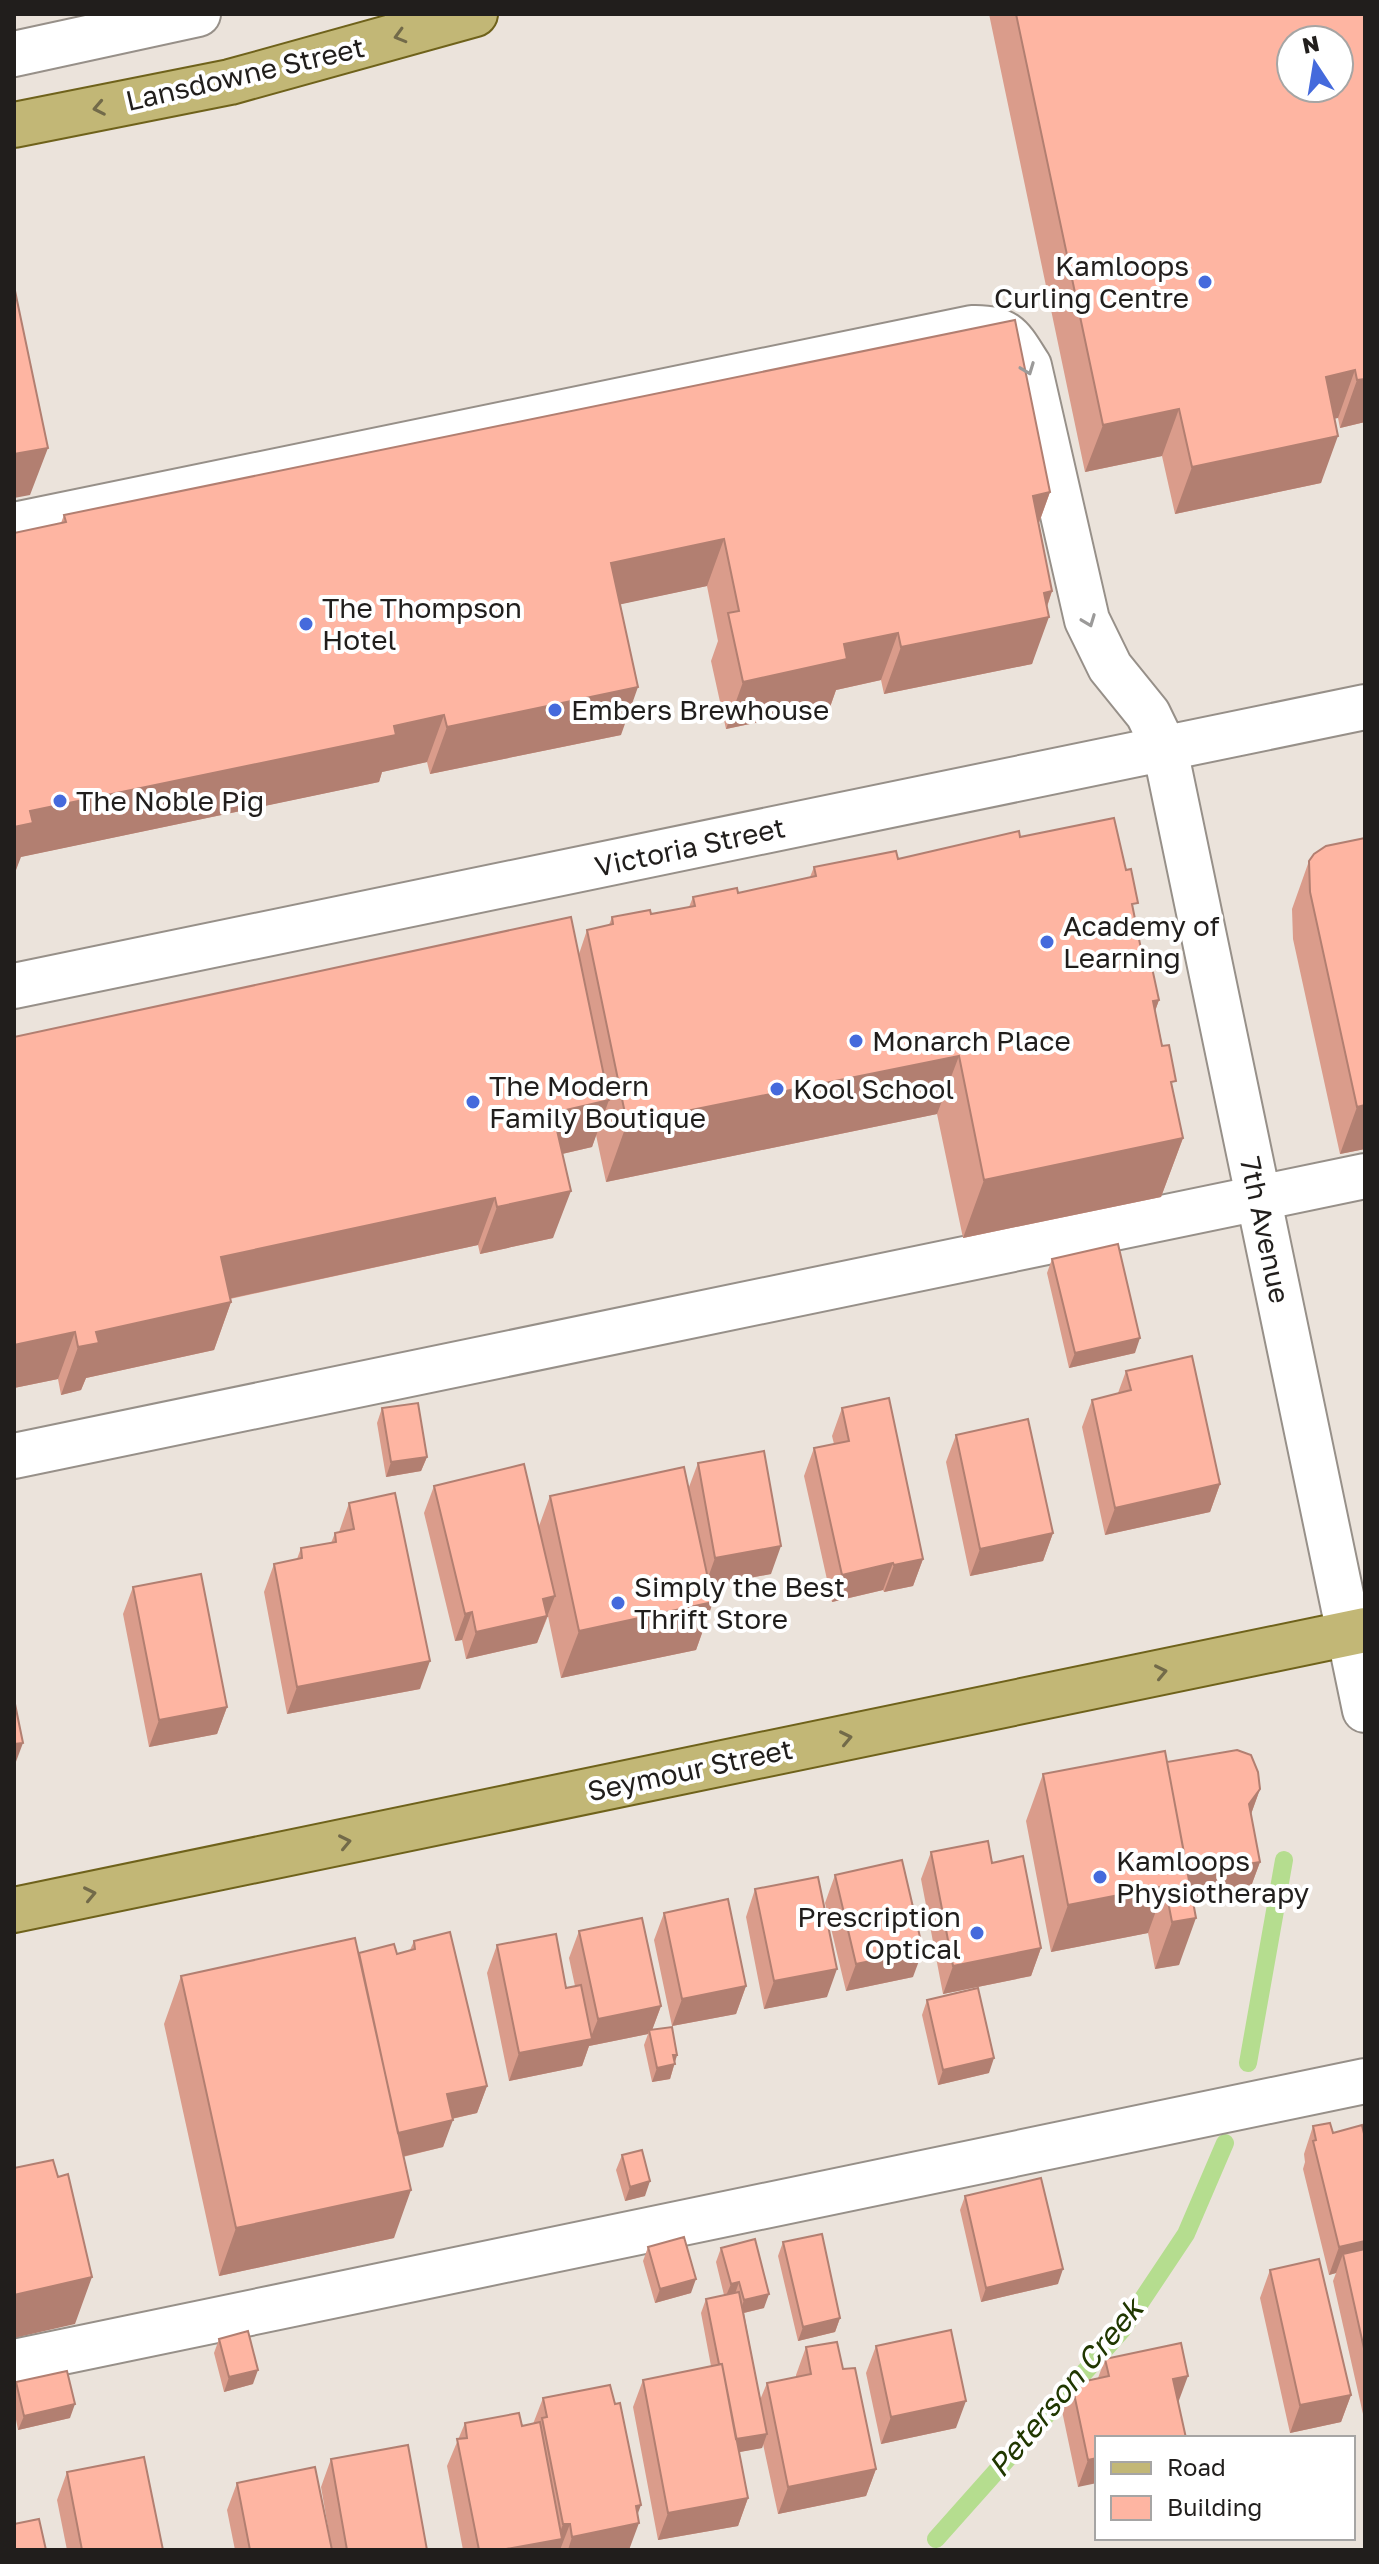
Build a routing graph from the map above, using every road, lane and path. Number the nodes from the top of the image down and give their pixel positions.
1 (198, 14) edge
2 (475, 14) edge
3 (14, 54) edge
4 (14, 125) edge
5 (608, 402) junction
6 (617, 445) edge
7 (14, 525) edge
8 (1365, 707) edge
9 (1165, 749) junction
10 (14, 986) edge
11 (1365, 1176) edge
12 (1258, 1198) junction
13 (14, 1456) edge
14 (1357, 1631) edge
15 (1365, 1710) edge
16 (14, 1910) edge
17 (1365, 2081) edge
18 (14, 2362) edge

1 - 3 street
2 -> 4 main road, Lansdowne Street
5 - 6 street
5 - 7 street
5 -> 9 street, 7th Avenue
8 - 9 street, Victoria Street
9 - 10 street, Victoria Street
9 - 12 street, 7th Avenue
11 - 12 street
12 - 13 street
12 - 14 street, 7th Avenue
14 - 15 street, 7th Avenue
16 -> 14 main road, Seymour Street
17 - 18 street

